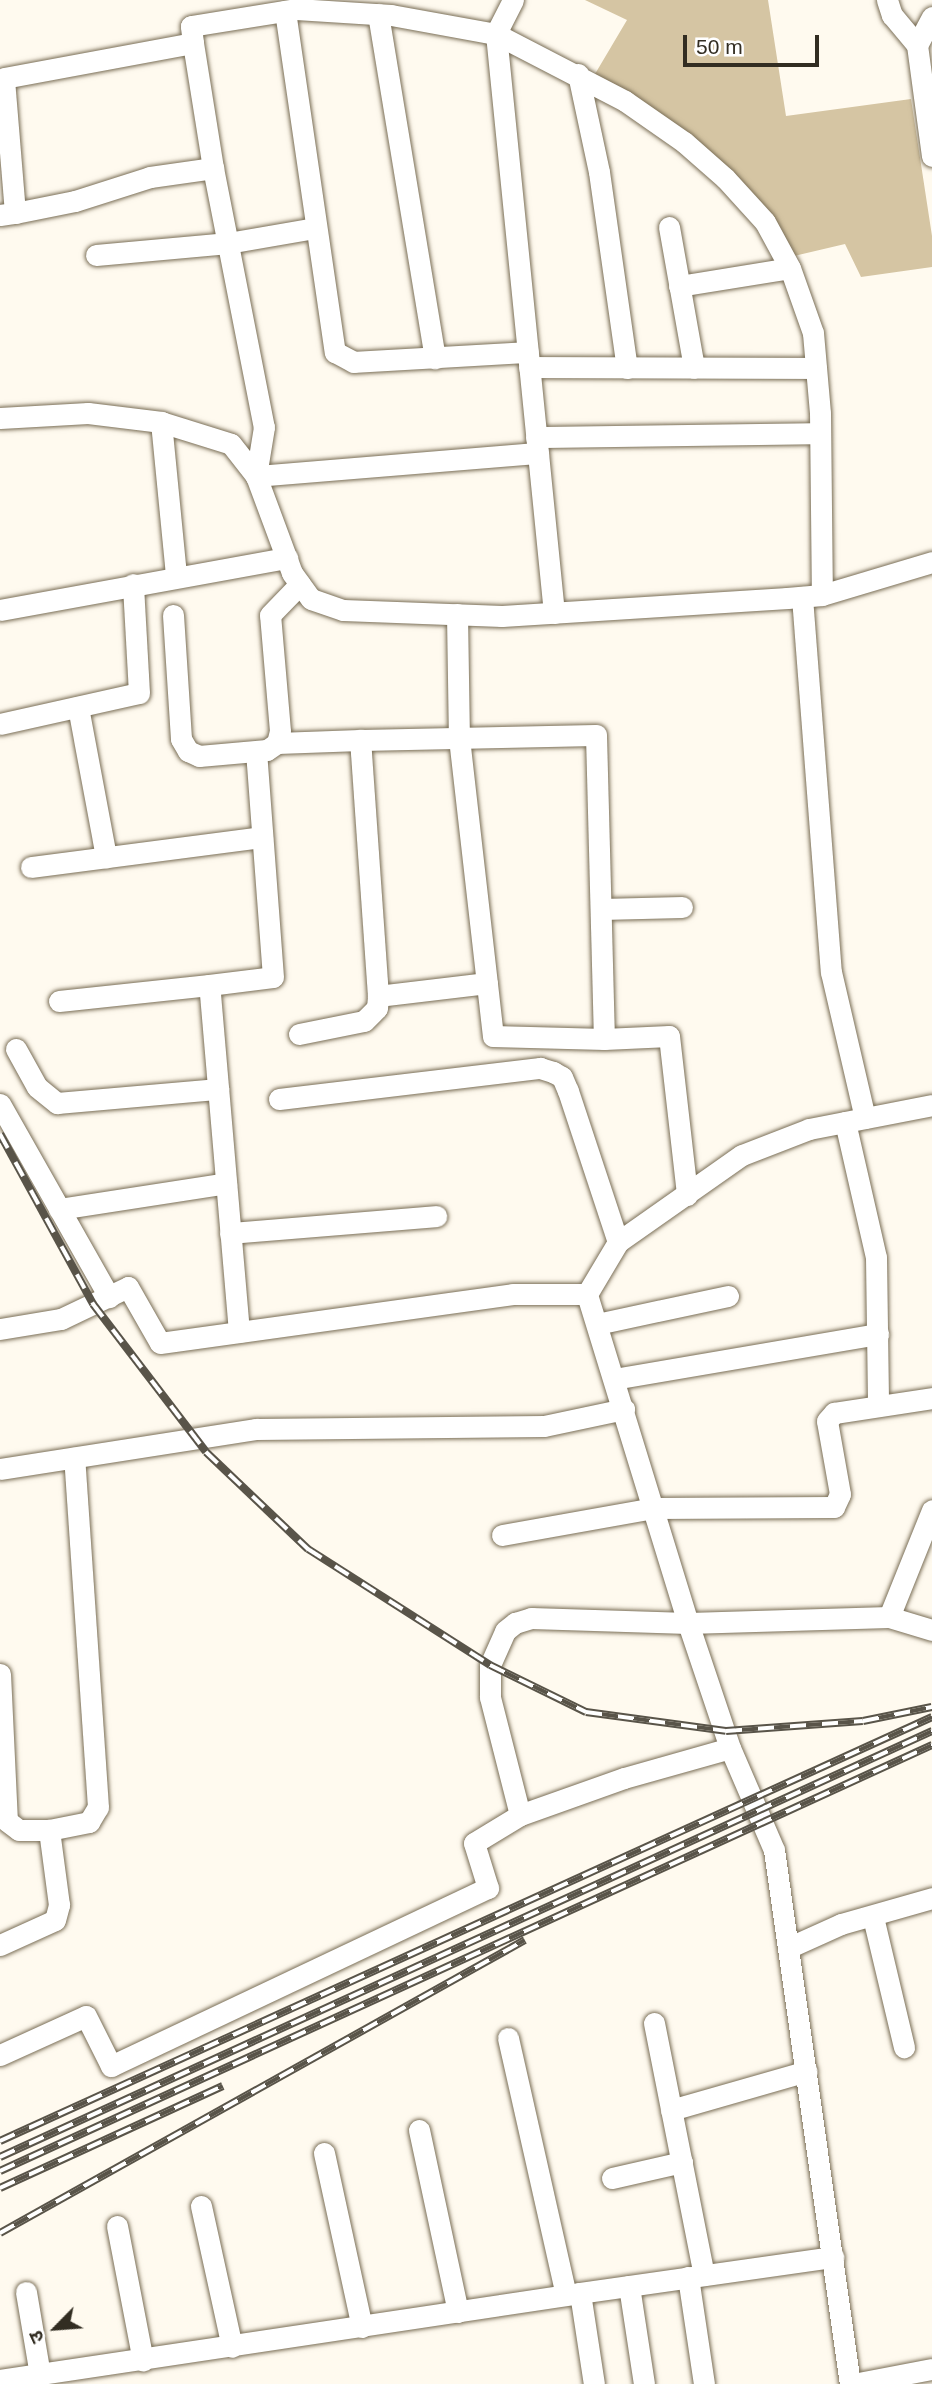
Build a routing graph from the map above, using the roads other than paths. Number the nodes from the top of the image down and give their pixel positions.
1 (513, 0) edge
2 (887, 0) edge
3 (408, 9) edge
4 (285, 10) junction
5 (378, 14) junction
6 (932, 17) edge
7 (496, 34) junction
8 (193, 43) junction
9 (917, 45) junction
10 (578, 74) junction
11 (932, 156) edge
12 (213, 168) junction
13 (7, 214) edge
14 (668, 227) dead end
15 (315, 228) junction
16 (228, 243) junction
17 (96, 255) dead end
18 (790, 268) junction
19 (679, 286) junction
20 (435, 358) junction
21 (529, 360) junction
22 (627, 368) junction
23 (694, 368) junction
24 (816, 368) junction
25 (0, 418) edge
26 (161, 422) junction
27 (820, 433) junction
28 (537, 445) junction
29 (256, 476) junction
30 (287, 558) junction
31 (932, 562) edge
32 (176, 576) junction
33 (133, 584) junction
34 (300, 584) junction
35 (812, 596) junction
36 (0, 610) edge
37 (554, 613) junction
38 (457, 614) junction
39 (173, 615) dead end
40 (78, 707) junction
41 (0, 723) edge
42 (459, 738) junction
43 (360, 740) junction
44 (277, 743) junction
45 (256, 752) junction
46 (262, 837) junction
47 (106, 858) junction
48 (31, 867) dead end
49 (682, 907) dead end
50 (601, 909) junction
51 (487, 984) junction
52 (209, 985) junction
53 (378, 996) junction
54 (59, 1001) dead end
55 (299, 1034) dead end
56 (604, 1039) junction
57 (16, 1049) dead end
58 (218, 1089) junction
59 (279, 1099) dead end
60 (0, 1104) edge
61 (932, 1104) edge
62 (855, 1120) junction
63 (226, 1183) junction
64 (687, 1195) junction
65 (59, 1209) junction
66 (436, 1216) dead end
67 (230, 1233) junction
68 (618, 1242) junction
69 (587, 1294) junction
70 (728, 1296) dead end
71 (109, 1297) junction
72 (597, 1324) junction
73 (0, 1329) edge
74 (239, 1332) junction
75 (878, 1334) junction
76 (614, 1379) junction
77 (932, 1398) edge
78 (878, 1406) junction
79 (624, 1409) junction
80 (74, 1458) junction
81 (0, 1469) edge
82 (654, 1508) junction
83 (932, 1510) edge
84 (502, 1535) dead end
85 (889, 1616) junction
86 (688, 1623) junction
87 (932, 1630) edge
88 (0, 1674) edge
89 (730, 1748) junction
90 (520, 1815) junction
91 (49, 1830) junction
92 (932, 1898) edge
93 (873, 1917) junction
94 (0, 1945) edge
95 (790, 1947) junction
96 (654, 2023) dead end
97 (508, 2038) dead end
98 (904, 2048) dead end
99 (0, 2055) edge
100 (807, 2071) junction
101 (671, 2110) junction
102 (419, 2130) dead end
103 (324, 2153) dead end
104 (682, 2162) junction
105 (612, 2178) dead end
106 (201, 2206) dead end
107 (117, 2226) dead end
108 (833, 2257) junction
109 (696, 2276) junction
110 (629, 2286) junction
111 (26, 2292) dead end
112 (573, 2294) junction
113 (458, 2312) junction
114 (362, 2327) junction
115 (232, 2347) junction
116 (143, 2361) junction
117 (932, 2369) edge
118 (40, 2375) junction
119 (92, 2377) edge
120 (0, 2380) edge
121 (594, 2384) edge
122 (644, 2384) edge
123 (704, 2384) edge
124 (852, 2384) edge

1 - 7 street
2 - 9 street
3 - 5 street
3 - 7 street
4 - 5 street
4 - 8 street
4 - 15 street
5 - 20 street
6 - 9 street
7 - 10 street
7 - 21 street
8 - 12 street
8 - 13 street
9 - 11 street
10 - 18 street
10 - 22 street
12 - 13 street
12 - 16 street
14 - 19 street
15 - 16 street
15 - 20 street
16 - 17 street
16 - 29 street
18 - 19 street
18 - 24 street
19 - 23 street
20 - 21 street
21 - 22 street
21 - 28 street
22 - 23 street
23 - 24 street
24 - 27 street
25 - 26 street
26 - 29 street
26 - 32 street
27 - 28 street
27 - 35 street
28 - 29 street
28 - 37 street
29 - 30 street
30 - 32 street
30 - 34 street
31 - 35 street
32 - 33 street
33 - 36 street
33 - 40 street
34 - 38 street
34 - 44 street
35 - 37 street
35 - 62 street
37 - 38 street
38 - 42 street
39 - 45 street
40 - 41 street
40 - 47 street
42 - 43 street
42 - 50 street
42 - 51 street
43 - 44 street
43 - 53 street
44 - 45 street
45 - 46 street
46 - 47 street
46 - 52 street
47 - 48 street
49 - 50 street
50 - 56 street
51 - 53 street
51 - 56 street
52 - 54 street
52 - 58 street
53 - 55 street
56 - 64 street
57 - 58 street
58 - 63 street
59 - 68 street
60 - 65 street
61 - 62 street
62 - 64 street
62 - 75 street
63 - 65 street
63 - 67 street
64 - 68 street
65 - 71 street
66 - 67 street
67 - 74 street
68 - 69 street
69 - 72 street
69 - 74 street
70 - 72 street
71 - 73 street
71 - 74 street
72 - 76 street
75 - 76 street
75 - 78 street
76 - 79 street
77 - 78 street
78 - 82 street
79 - 80 street
79 - 82 street
80 - 81 street
80 - 91 street
82 - 84 street
82 - 86 street
83 - 85 street
85 - 86 street
85 - 87 street
86 - 89 street
86 - 90 street
88 - 91 street
89 - 90 street
89 - 95 street
90 - 99 street
91 - 94 street
92 - 93 street
93 - 95 street
93 - 98 street
95 - 100 street
96 - 101 street
97 - 112 street
100 - 101 street
100 - 108 street
101 - 104 street
102 - 113 street
103 - 114 street
104 - 105 street
104 - 109 street
106 - 115 street
107 - 116 street
108 - 109 street
108 - 124 street
109 - 110 street
109 - 123 street
110 - 112 street
110 - 122 street
111 - 118 street
112 - 113 street
112 - 121 street
113 - 114 street
114 - 115 street
115 - 116 street
116 - 119 street
117 - 124 street
118 - 119 street
118 - 120 street

